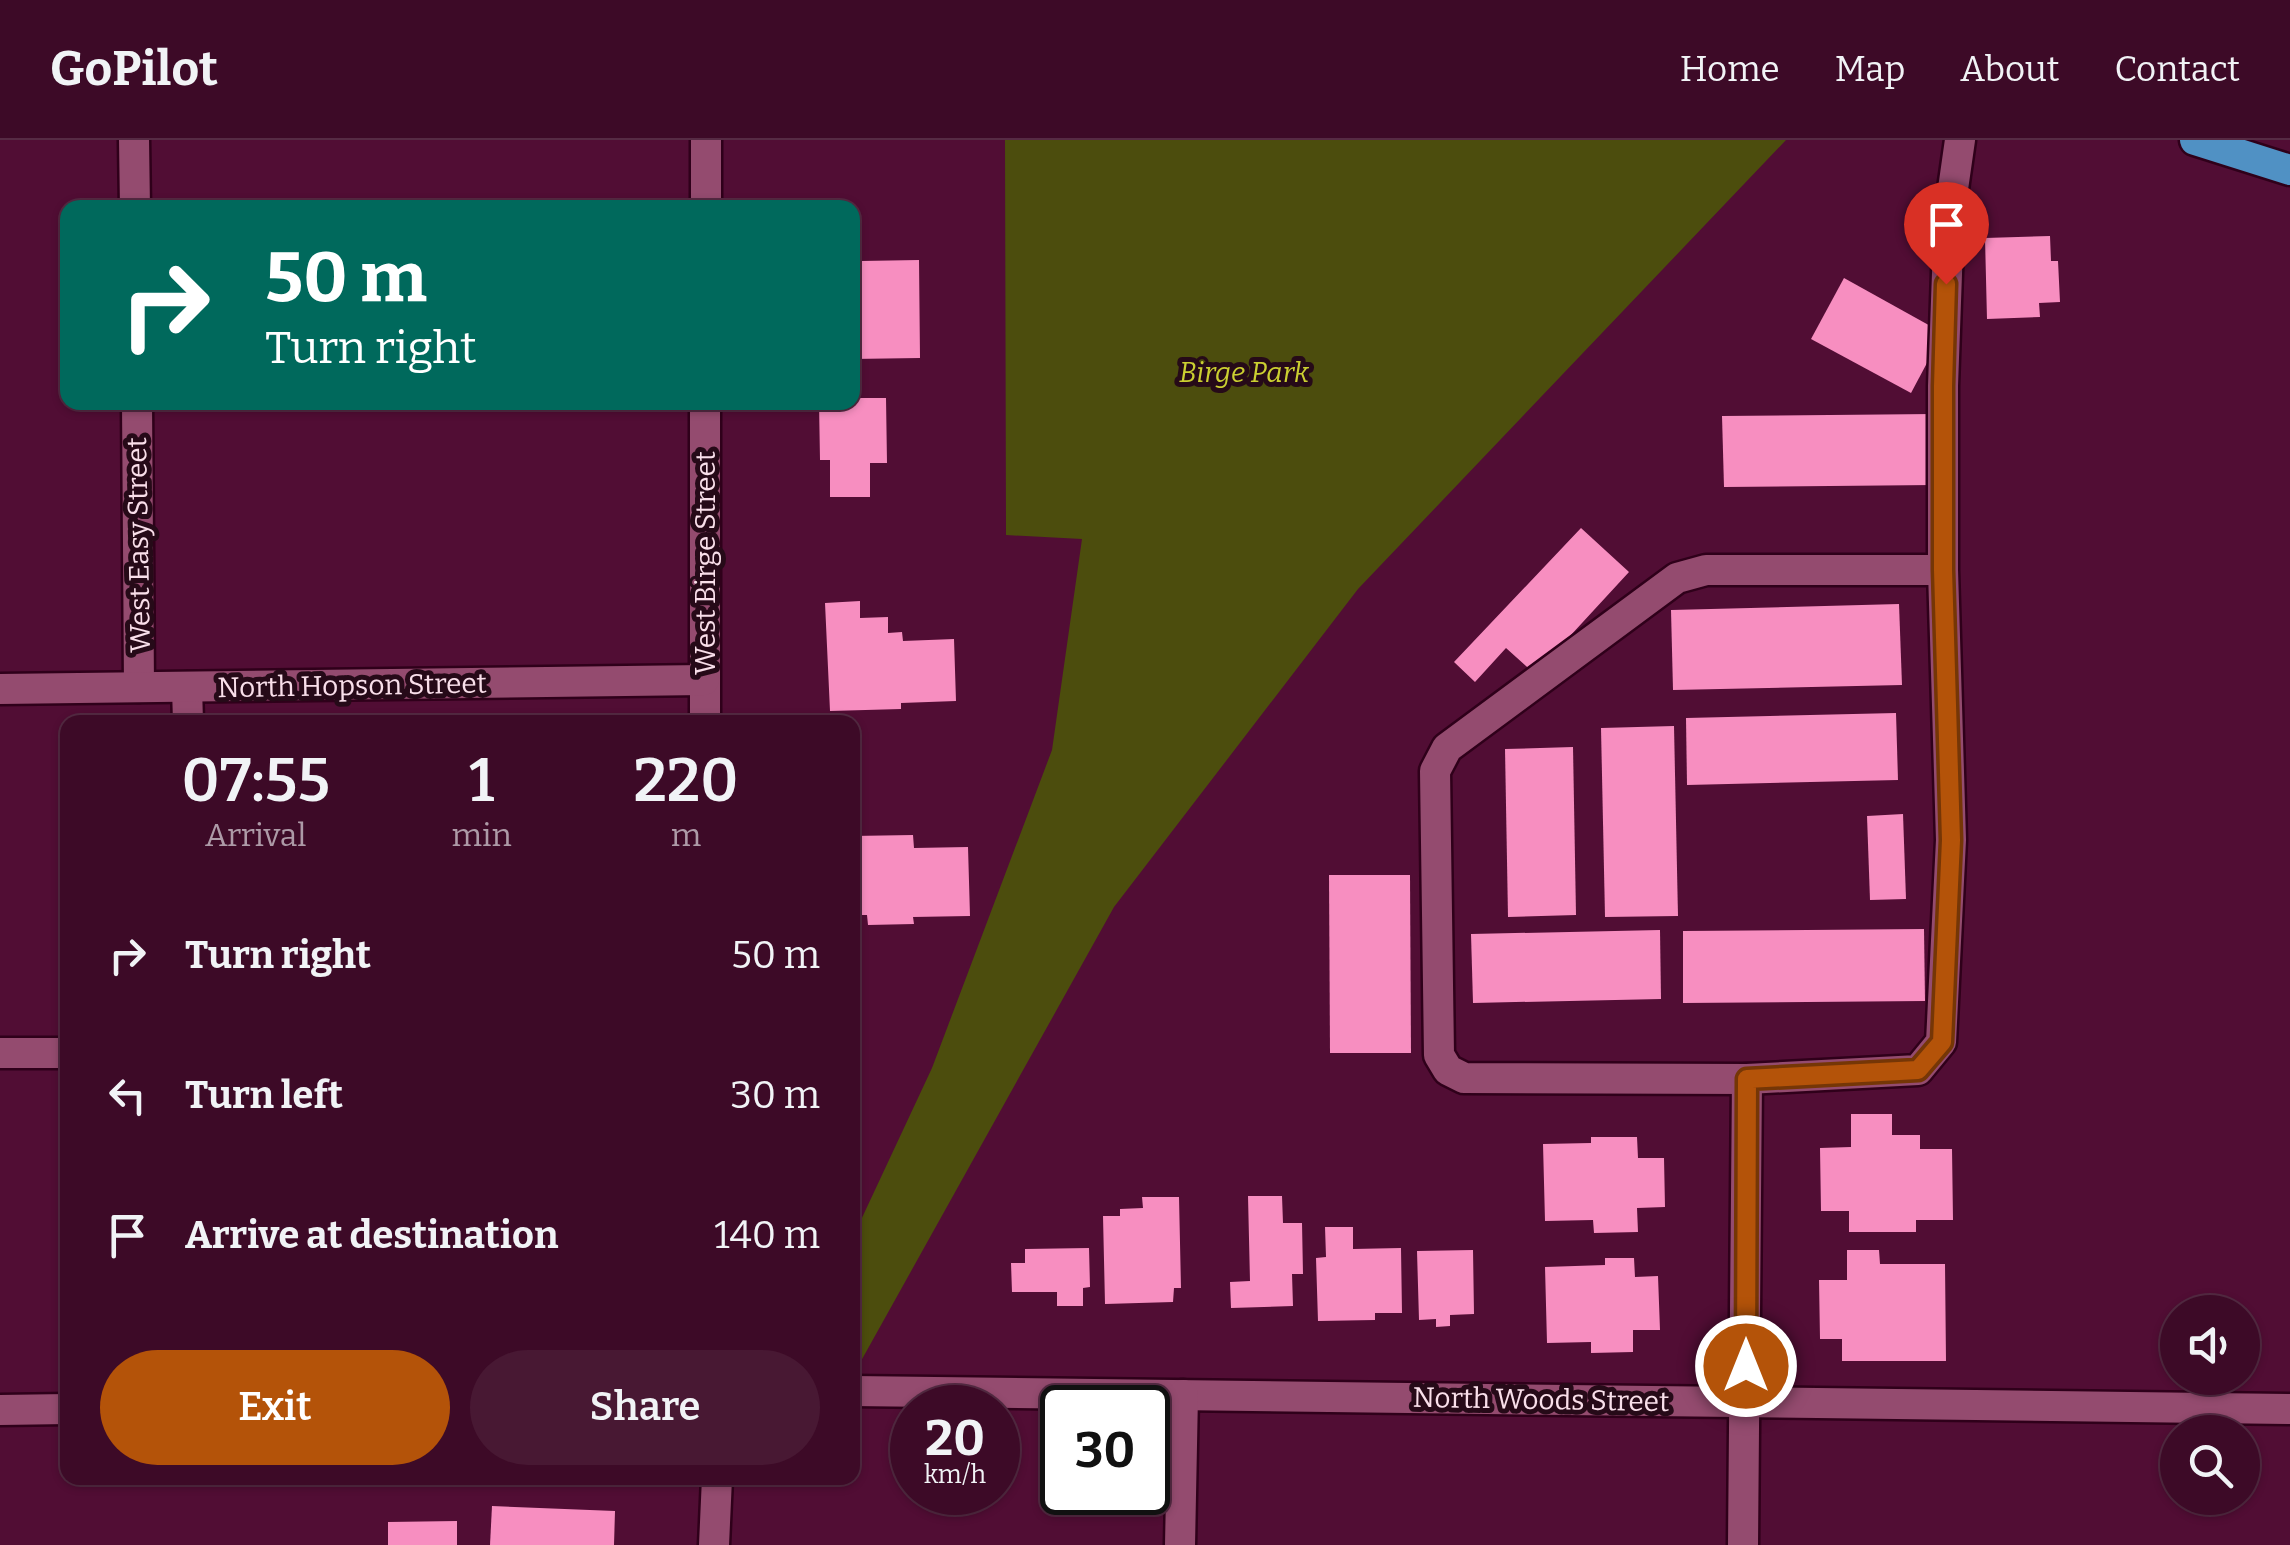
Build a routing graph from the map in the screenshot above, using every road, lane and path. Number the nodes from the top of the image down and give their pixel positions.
1 (134, 140) edge
2 (706, 140) edge
3 (1960, 140) edge
4 (2195, 140) edge
5 (2290, 170) edge
6 (135, 200) edge
7 (706, 200) edge
8 (136, 410) edge
9 (705, 410) edge
10 (1943, 570) junction
11 (704, 680) junction
12 (139, 687) junction
13 (188, 687) junction
14 (0, 689) edge
15 (188, 715) edge
16 (706, 715) edge
17 (0, 1053) edge
18 (60, 1053) edge
19 (1747, 1079) junction
20 (860, 1391) edge
21 (1183, 1395) junction
22 (1745, 1402) junction
23 (2290, 1408) edge
24 (60, 1409) edge
25 (0, 1410) edge
26 (717, 1485) edge
27 (714, 1545) edge
28 (1180, 1545) edge
29 (1742, 1545) edge

1 - 6 street
2 - 7 street
3 - 10 street
4 - 5 main road
8 - 12 street, West Easy Street
9 - 11 street, West Birge Street
10 - 19 street
10 - 19 street
11 - 13 street, North Hopson Street
11 - 16 street, West Birge Street
12 - 13 street, North Hopson Street
12 - 14 street, North Hopson Street
13 - 15 street
17 - 18 street
19 - 22 street
20 - 21 street, North Woods Street
21 - 22 street, North Woods Street
21 - 28 street
22 - 23 street, North Woods Street
22 - 29 street
24 - 25 street
26 - 27 street

